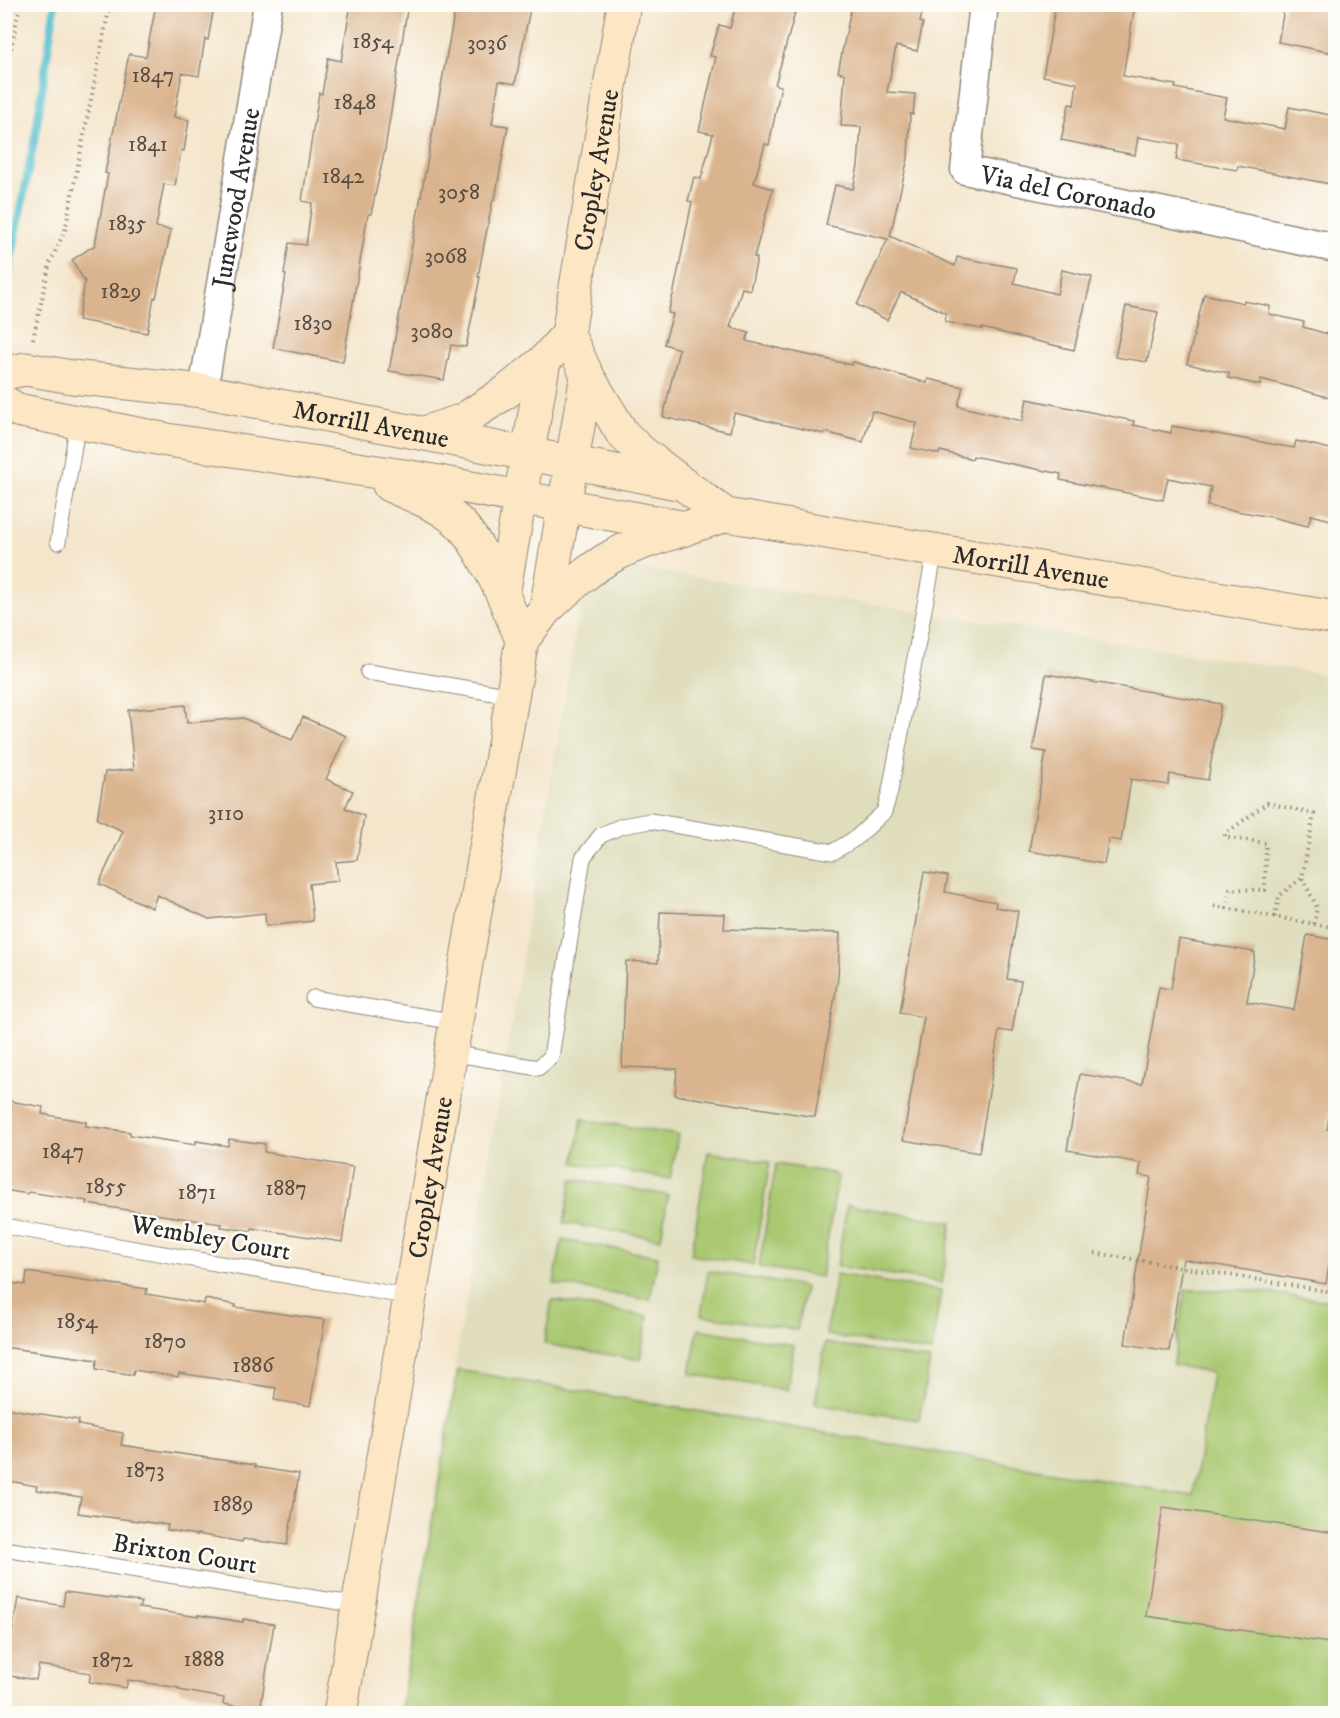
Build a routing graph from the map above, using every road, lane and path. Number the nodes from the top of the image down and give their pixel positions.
1 (20, 4) edge
2 (110, 4) edge
3 (268, 4) edge
4 (624, 4) edge
5 (984, 4) edge
6 (4, 84) edge
7 (1335, 248) edge
8 (568, 334) junction
9 (544, 360) junction
10 (15, 371) edge
11 (586, 375) junction
12 (203, 391) junction
13 (4, 402) edge
14 (78, 422) junction
15 (425, 432) junction
16 (528, 453) junction
17 (572, 462) junction
18 (346, 466) junction
19 (683, 484) junction
20 (521, 497) junction
21 (564, 506) junction
22 (726, 515) junction
23 (686, 528) junction
24 (58, 542) dead end
25 (935, 550) junction
26 (503, 595) junction
27 (546, 609) junction
28 (1335, 618) edge
29 (522, 640) junction
30 (368, 672) dead end
31 (512, 696) junction
32 (1302, 878) junction
33 (1214, 906) dead end
34 (1226, 908) junction
35 (1275, 917) junction
36 (1314, 924) junction
37 (1335, 928) edge
38 (313, 998) dead end
39 (453, 1037) junction
40 (4, 1226) edge
41 (1095, 1253) dead end
42 (1335, 1290) edge
43 (410, 1297) junction
44 (4, 1549) edge
45 (358, 1605) junction
46 (340, 1713) edge

1 - 6 path
2 - 10 path
3 - 12 street, Junewood Avenue
4 - 8 street, Cropley Avenue
5 - 7 street, Via del Coronado
8 - 9 street
8 - 11 street
9 - 15 street
9 - 16 street
10 - 12 street, Morrill Avenue
11 - 17 street, Cropley Avenue
11 - 19 street
12 - 15 street, Morrill Avenue
13 - 14 street, Morrill Avenue
14 - 18 street, Morrill Avenue
14 - 24 lane
15 - 16 street, Morrill Avenue
16 - 17 street, Morrill Avenue
16 - 20 street
17 - 19 street, Morrill Avenue
17 - 21 street, Cropley Avenue
18 - 20 street, Morrill Avenue
18 - 26 street
19 - 22 street, Morrill Avenue
20 - 21 street, Morrill Avenue
20 - 26 street
21 - 23 street, Morrill Avenue
21 - 27 street, Cropley Avenue
22 - 23 street, Morrill Avenue
22 - 25 street, Morrill Avenue
23 - 27 street
25 - 28 street, Morrill Avenue
25 - 39 lane
26 - 29 street
27 - 29 street, Cropley Avenue
29 - 31 street, Cropley Avenue
30 - 31 lane
31 - 39 street, Cropley Avenue
32 - 34 path
32 - 35 path
32 - 36 path
33 - 34 path
34 - 35 path
35 - 36 path
36 - 37 path
38 - 39 lane
39 - 43 street, Cropley Avenue
40 - 43 lane, Wembley Court
41 - 42 path
43 - 45 street, Cropley Avenue
44 - 45 lane, Brixton Court
45 - 46 street, Cropley Avenue

